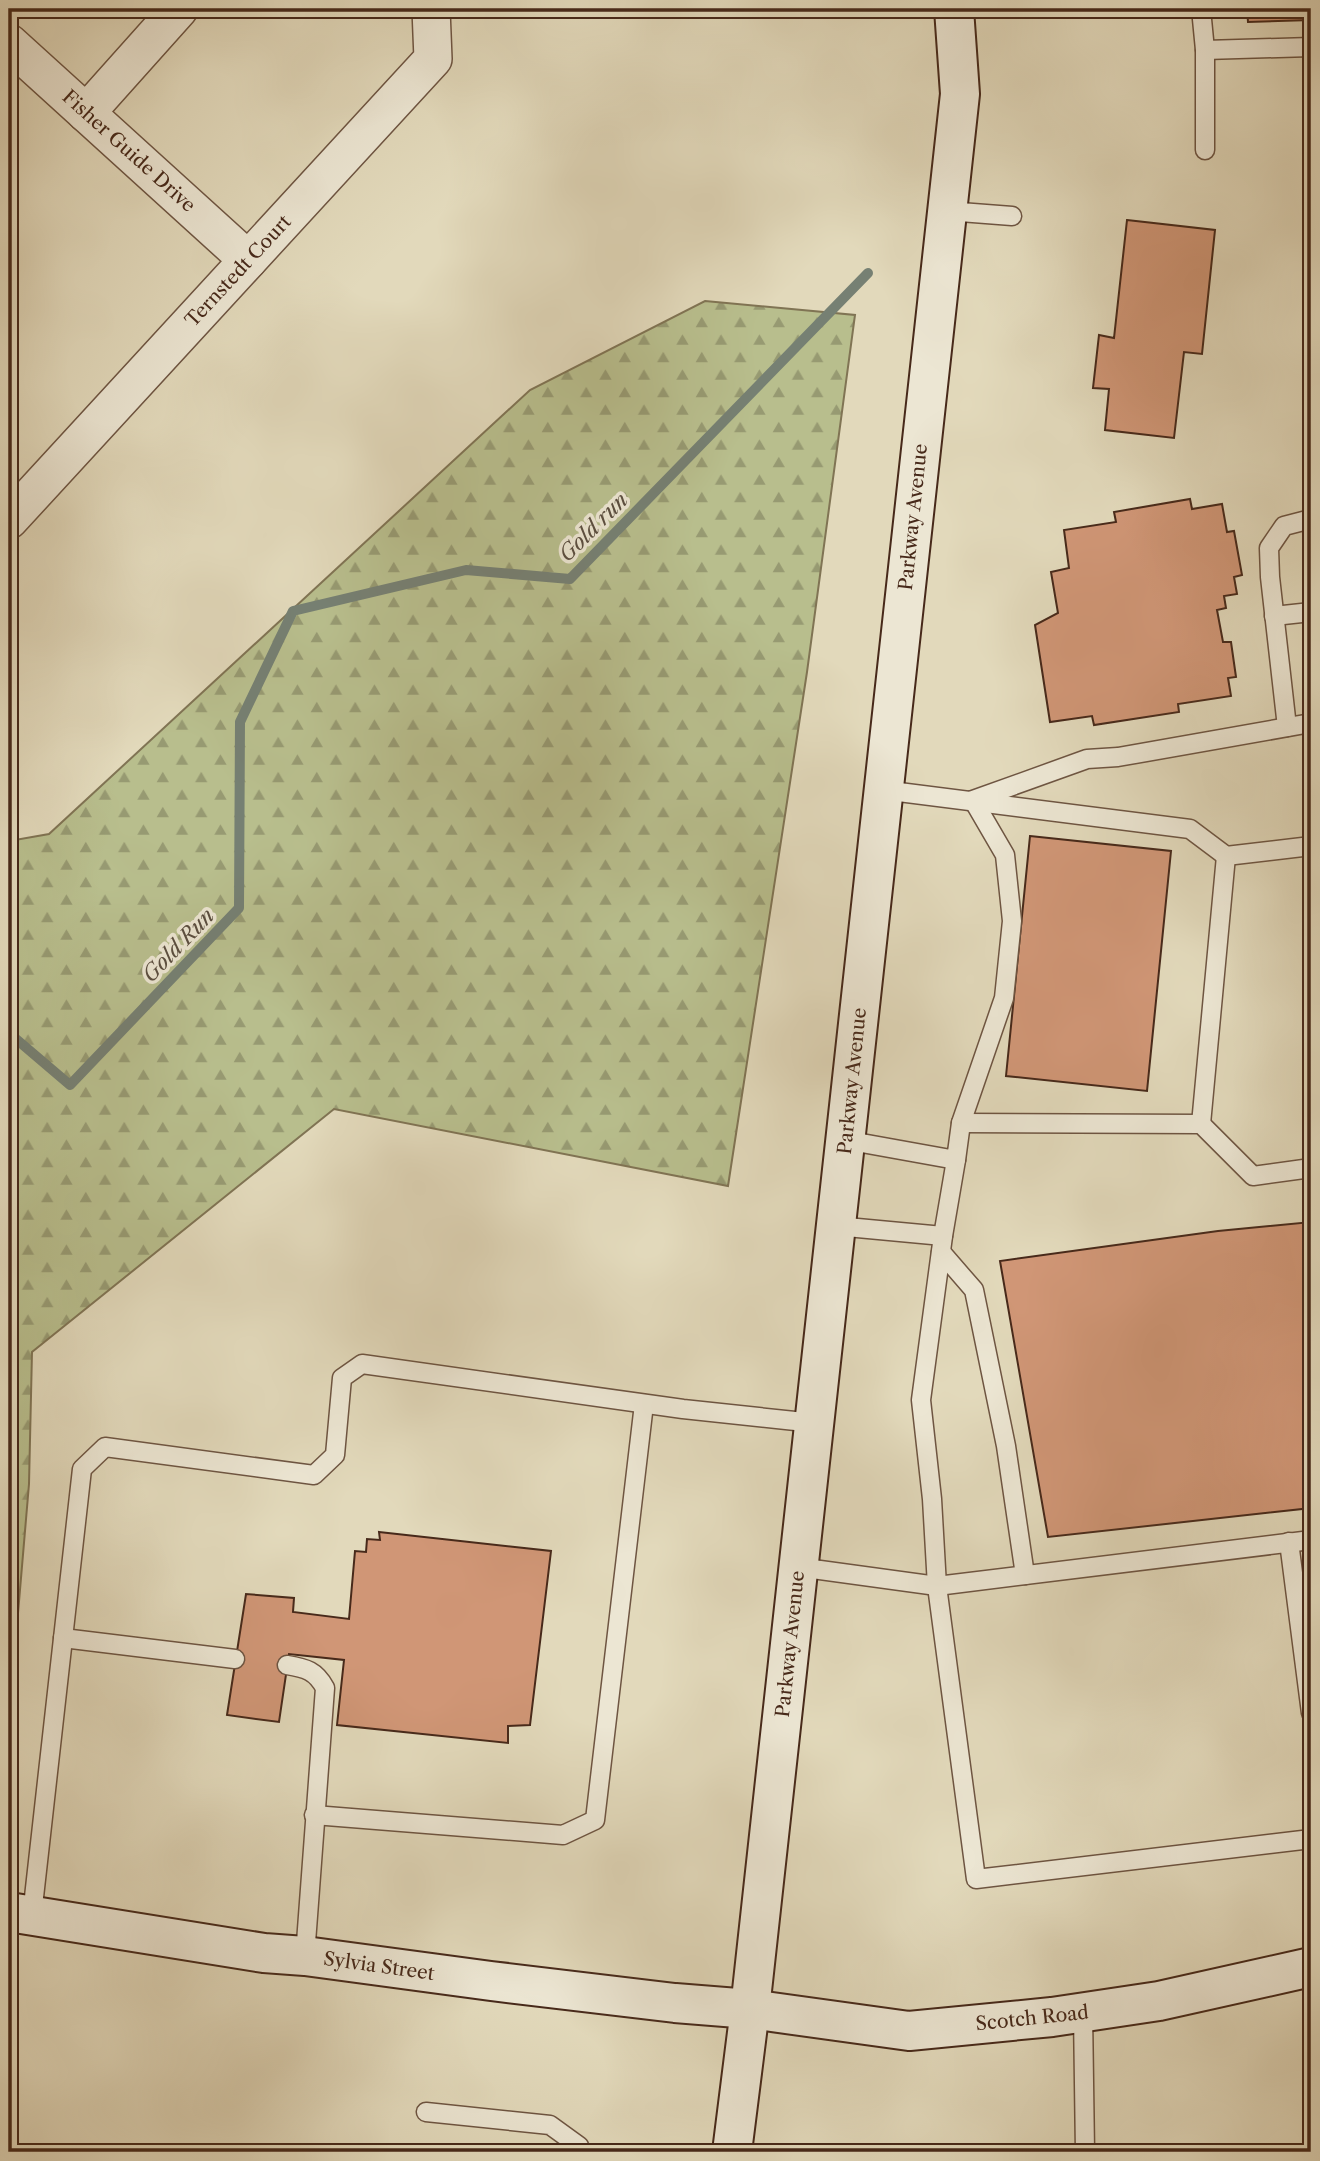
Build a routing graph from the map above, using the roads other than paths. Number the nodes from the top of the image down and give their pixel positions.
1 (179, 9) edge
2 (431, 9) edge
3 (954, 9) edge
4 (1201, 9) edge
5 (9, 43) edge
6 (1311, 47) edge
7 (1205, 50) junction
8 (86, 113) junction
9 (1205, 150) dead end
10 (947, 211) junction
11 (1012, 216) dead end
12 (248, 260) junction
13 (1311, 519) edge
14 (9, 520) edge
15 (1311, 612) edge
16 (1274, 616) junction
17 (1311, 723) edge
18 (1287, 727) junction
19 (883, 790) junction
20 (973, 800) junction
21 (1311, 846) edge
22 (1226, 856) junction
23 (961, 1123) junction
24 (1201, 1124) junction
25 (845, 1140) junction
26 (956, 1160) junction
27 (1311, 1168) edge
28 (836, 1226) junction
29 (942, 1244) junction
30 (644, 1404) junction
31 (814, 1423) junction
32 (1311, 1540) edge
33 (1289, 1542) junction
34 (798, 1567) junction
35 (1025, 1574) junction
36 (937, 1586) junction
37 (63, 1637) junction
38 (235, 1658) dead end
39 (287, 1665) dead end
40 (1311, 1713) edge
41 (314, 1815) junction
42 (1311, 1839) edge
43 (20, 1913) edge
44 (305, 1956) junction
45 (1311, 1967) edge
46 (750, 2009) junction
47 (1083, 2012) junction
48 (426, 2112) dead end
49 (579, 2152) edge
50 (732, 2152) edge
51 (1085, 2152) edge

1 - 8 street
2 - 12 street, Ternstedt Court
3 - 10 main road, Parkway Avenue
4 - 7 lane
5 - 8 street, Fisher Guide Drive
6 - 7 lane
7 - 9 lane
8 - 12 street, Fisher Guide Drive
10 - 11 lane
10 - 19 main road, Parkway Avenue
12 - 14 street, Ternstedt Court
13 - 16 lane
15 - 16 lane
16 - 18 lane
17 - 18 lane
18 - 20 lane
19 - 20 lane
19 - 25 main road, Parkway Avenue
20 - 22 lane
20 - 23 lane
21 - 22 lane
22 - 24 lane
23 - 24 lane
23 - 26 lane
24 - 27 lane
25 - 26 lane
25 - 28 main road, Parkway Avenue
26 - 29 lane
28 - 29 lane
28 - 31 main road, Parkway Avenue
29 - 35 lane
29 - 36 lane
30 - 31 lane
30 - 37 lane
30 - 41 lane
31 - 34 main road, Parkway Avenue
32 - 33 lane
33 - 35 lane
33 - 40 lane
34 - 36 lane
34 - 46 main road, Parkway Avenue
35 - 36 lane
36 - 42 lane
37 - 38 lane
37 - 43 lane
39 - 41 lane
41 - 44 lane
43 - 44 main road, Sylvia Street
44 - 46 main road, Sylvia Street
45 - 47 main road, Scotch Road
46 - 47 main road, Scotch Road
46 - 50 main road, Parkway Avenue
47 - 51 lane
48 - 49 lane

